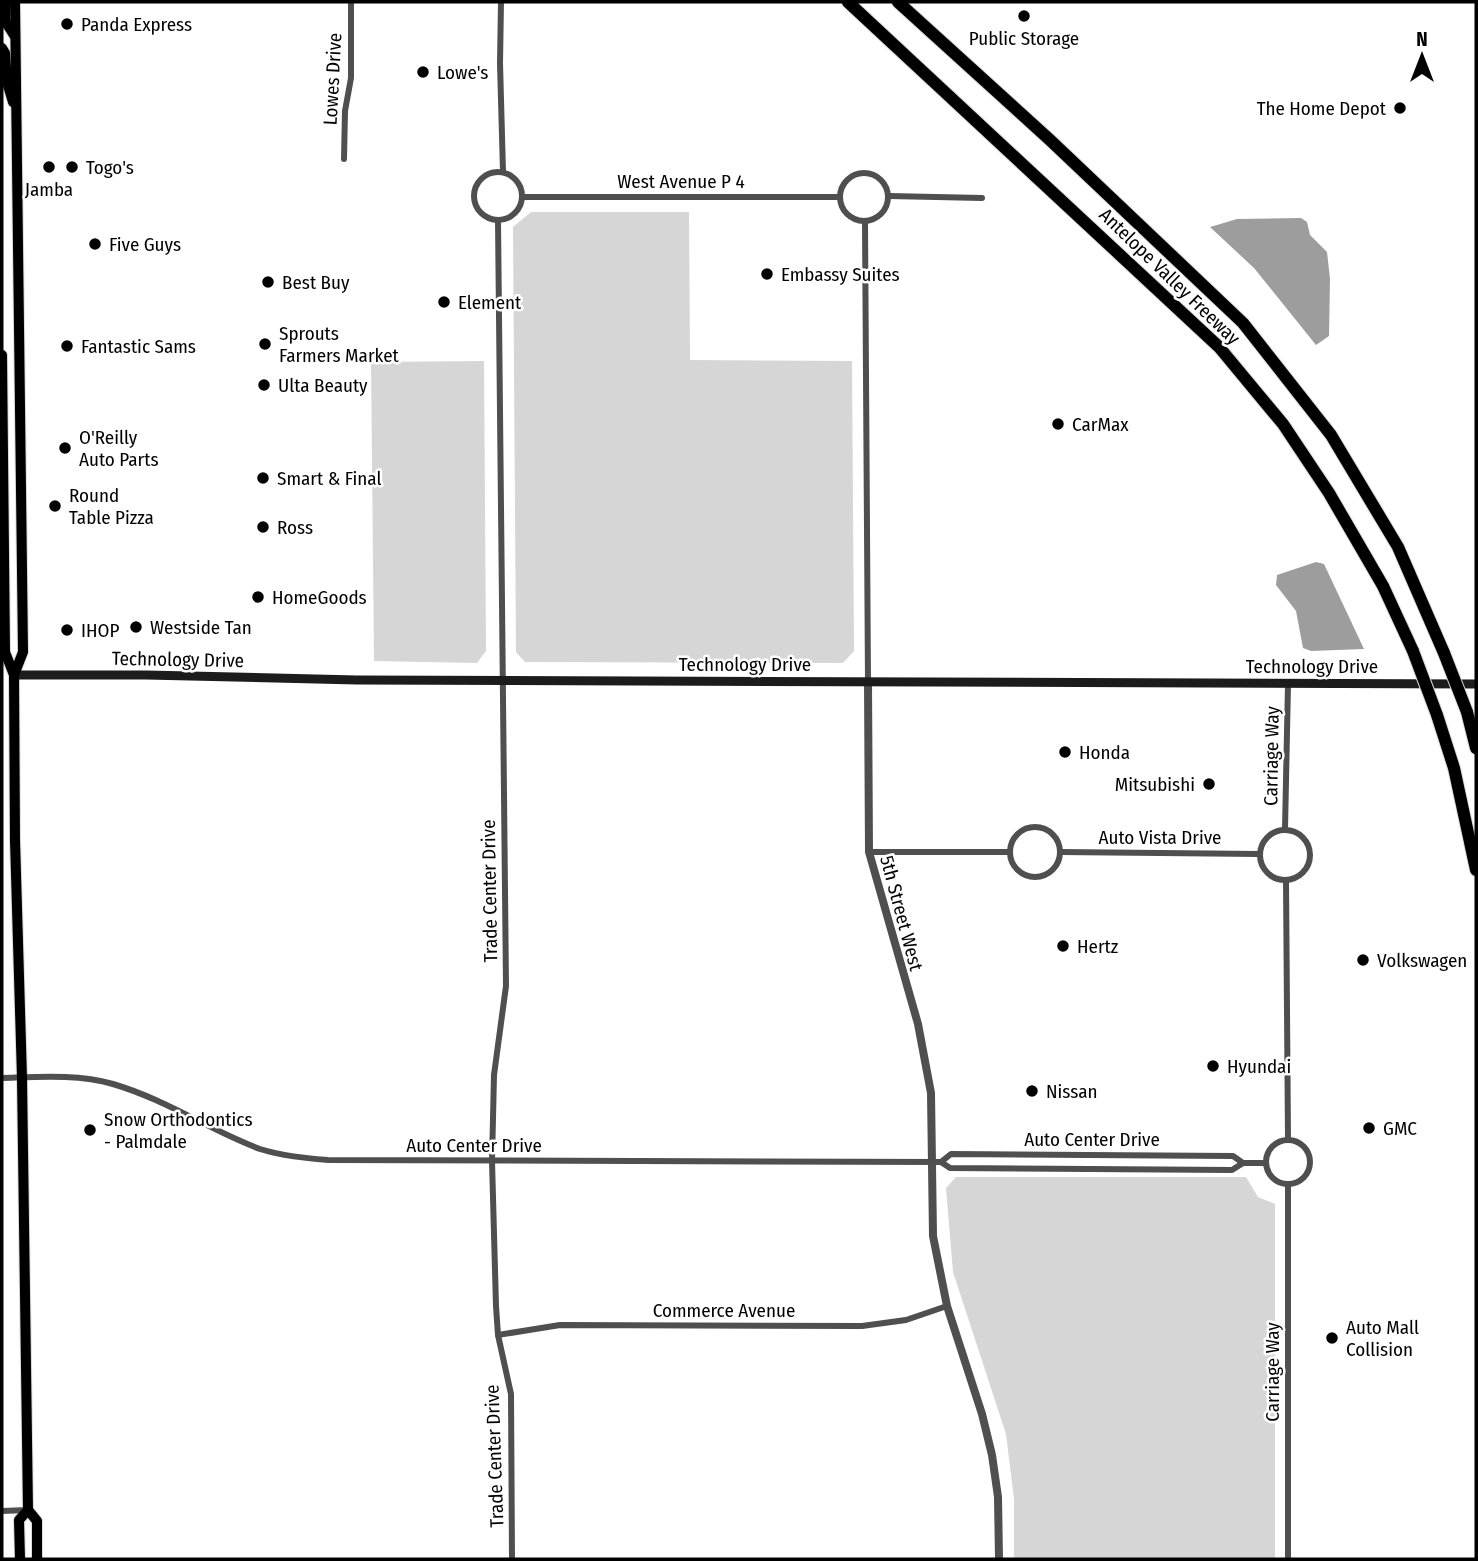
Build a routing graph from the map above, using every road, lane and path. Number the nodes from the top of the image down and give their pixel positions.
1 (5, 2) edge
2 (15, 2) edge
3 (351, 2) edge
4 (501, 2) edge
5 (848, 2) edge
6 (898, 2) edge
7 (910, 2) edge
8 (16, 36) junction
9 (939, 38) junction
10 (2, 48) edge
11 (16, 111) junction
12 (344, 159) dead end
13 (503, 172) junction
14 (889, 196) junction
15 (522, 197) junction
16 (839, 197) junction
17 (982, 198) dead end
18 (498, 220) junction
19 (865, 222) junction
20 (2, 355) edge
21 (3, 558) edge
22 (22, 558) junction
23 (14, 675) junction
24 (502, 681) junction
25 (868, 682) junction
26 (1288, 684) junction
27 (1476, 684) edge
28 (1476, 748) edge
29 (1285, 829) junction
30 (869, 852) junction
31 (1009, 852) junction
32 (1060, 852) junction
33 (1259, 854) junction
34 (1476, 870) edge
35 (1286, 881) junction
36 (2, 1078) edge
37 (22, 1078) junction
38 (1289, 1139) junction
39 (492, 1161) junction
40 (931, 1162) junction
41 (941, 1162) junction
42 (1243, 1163) junction
43 (1265, 1163) junction
44 (1288, 1185) junction
45 (947, 1306) junction
46 (498, 1335) junction
47 (28, 1510) junction
48 (2, 1511) edge
49 (20, 1559) edge
50 (37, 1559) edge
51 (512, 1559) edge
52 (999, 1559) edge
53 (1288, 1559) edge

1 - 8 main road
2 - 8 main road
3 - 12 street, Lowes Drive
4 - 13 street
5 - 34 highway, Antelope Valley Freeway, bridge
6 - 9 highway, Antelope Valley Freeway
7 - 9 highway
8 - 11 main road
9 - 28 highway, Antelope Valley Freeway, bridge
10 - 11 main road
11 - 22 main road
13 - 15 street
13 - 18 street
14 - 16 street
14 - 17 street
14 - 19 street
15 - 16 street, West Avenue P 4
15 - 18 street
16 - 19 street
18 - 24 street, Trade Center Drive
19 - 25 street, 5th Street West
20 - 21 main road
21 - 22 street
21 - 23 main road
22 - 23 main road
23 - 24 main road, Technology Drive
23 - 37 main road
24 - 25 main road, Technology Drive
24 - 39 street, Trade Center Drive
25 - 26 main road, Technology Drive
25 - 30 street, 5th Street West
26 - 27 main road, Technology Drive
26 - 29 street, Carriage Way
29 - 33 street
29 - 35 street
30 - 31 street
30 - 40 street, 5th Street West
31 - 32 street
31 - 32 street
32 - 33 street, Auto Vista Drive
33 - 35 street
35 - 38 street
36 - 37 street, Auto Center Drive
37 - 39 street, Auto Center Drive
37 - 47 main road
38 - 43 street
38 - 44 street
39 - 40 street, Auto Center Drive
39 - 46 street, Trade Center Drive
40 - 41 street, Auto Center Drive
40 - 45 street, 5th Street West
41 - 42 street, Auto Center Drive
41 - 42 street, Auto Center Drive
42 - 43 street, Auto Center Drive
43 - 44 street
44 - 53 street, Carriage Way
45 - 46 street, Commerce Avenue
45 - 52 street, 5th Street West
46 - 51 street, Trade Center Drive
47 - 48 street
47 - 49 main road
47 - 50 main road

